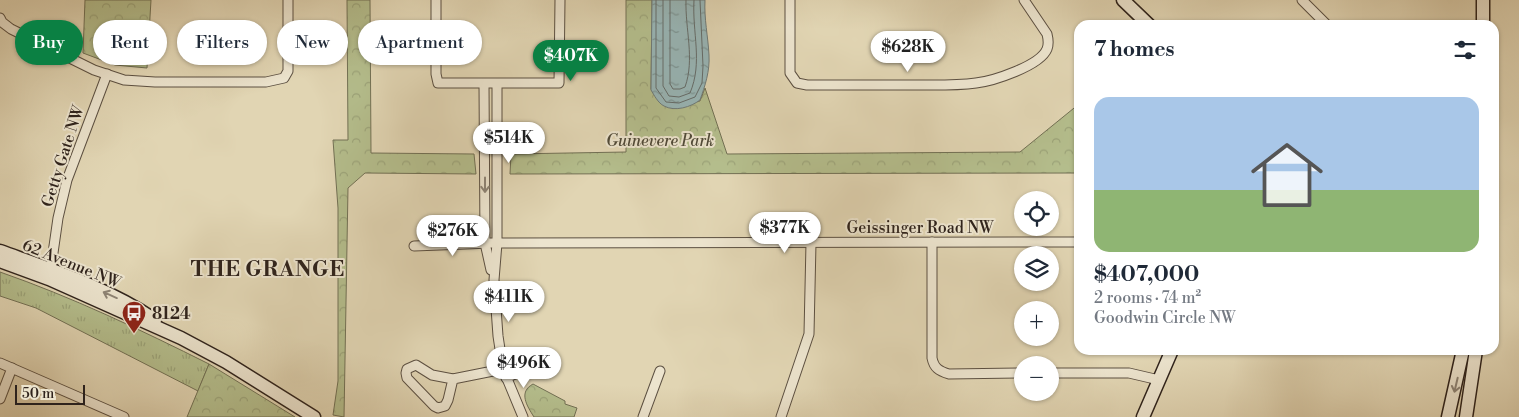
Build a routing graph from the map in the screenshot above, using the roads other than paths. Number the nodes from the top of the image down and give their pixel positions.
1 (288, 0) edge
2 (436, 0) edge
3 (560, 0) edge
4 (790, 0) edge
5 (1024, 0) edge
6 (1123, 0) edge
7 (1302, 0) edge
8 (1483, 0) edge
9 (0, 18) edge
10 (1144, 20) edge
11 (1322, 20) edge
12 (1483, 20) edge
13 (107, 74) junction
14 (484, 84) junction
15 (497, 84) junction
16 (811, 242) junction
17 (932, 242) junction
18 (1074, 242) edge
19 (491, 243) junction
20 (414, 246) dead end
21 (0, 251) edge
22 (0, 261) edge
23 (50, 274) junction
24 (1170, 355) edge
25 (1462, 355) edge
26 (1475, 355) edge
27 (0, 363) edge
28 (12, 368) junction
29 (524, 370) dead end
30 (660, 371) dead end
31 (504, 373) junction
32 (1014, 373) edge
33 (1059, 373) edge
34 (453, 379) junction
35 (1159, 380) junction
36 (0, 399) edge
37 (124, 416) edge
38 (314, 417) edge
39 (523, 417) edge
40 (643, 417) edge
41 (781, 417) edge
42 (1143, 417) edge
43 (1448, 417) edge
44 (1466, 417) edge

1 - 13 street
2 - 14 street
3 - 15 street
4 - 5 street
6 - 10 main road
7 - 11 street
8 - 12 main road
9 - 13 street
13 - 23 street, Getty Gate NW
14 - 15 street
14 -> 19 street
15 - 19 street
16 - 17 street, Geissinger Road NW
16 - 19 street, Geissinger Road NW
16 - 41 street
17 - 18 street, Geissinger Road NW
17 - 32 street
19 - 20 street, Geissinger Road NW
19 - 31 street
21 - 23 main road, 62 Avenue NW
22 - 23 main road, 62 Avenue NW
23 - 38 main road, 62 Avenue NW
24 - 35 main road
25 -> 43 main road
26 - 44 main road
27 - 28 street
28 - 36 street
28 - 37 street
29 - 31 street
30 - 40 street
31 - 34 street
31 - 39 street
33 - 35 street
34 - 34 street
35 - 42 main road

